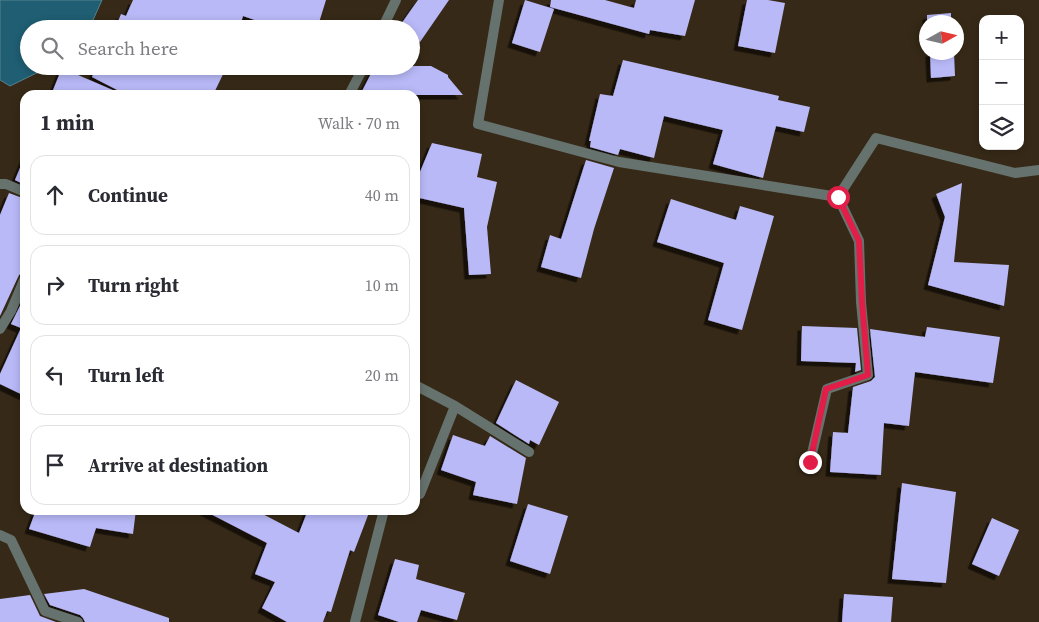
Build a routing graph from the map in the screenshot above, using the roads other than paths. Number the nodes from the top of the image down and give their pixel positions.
1 (396, 0) edge
2 (499, 0) edge
3 (386, 20) edge
4 (359, 75) edge
5 (352, 90) edge
6 (1039, 170) edge
7 (0, 184) edge
8 (20, 190) edge
9 (838, 197) junction
10 (20, 290) edge
11 (0, 329) edge
12 (420, 388) edge
13 (455, 406) junction
14 (529, 452) dead end
15 (810, 462) dead end
16 (420, 494) edge
17 (383, 515) edge
18 (0, 534) edge
19 (78, 622) edge
20 (355, 622) edge

1 - 3 street
2 - 9 street
4 - 5 street
6 - 9 street
7 - 8 street
9 - 15 street
10 - 11 street
12 - 13 street
13 - 14 street
13 - 16 street
17 - 20 street
18 - 19 street

